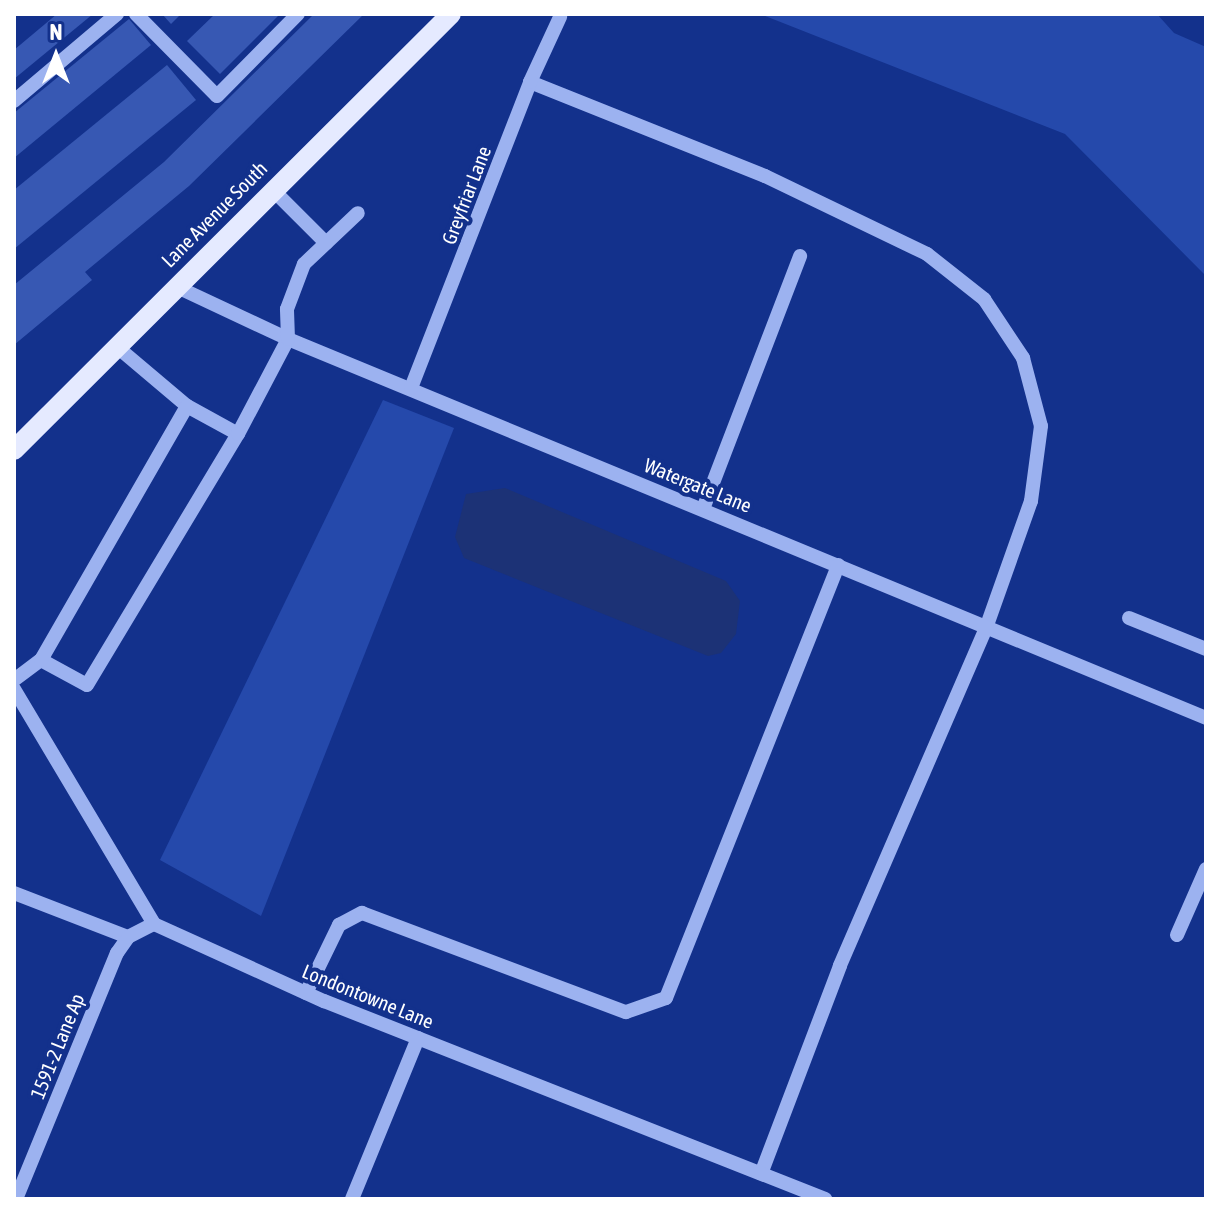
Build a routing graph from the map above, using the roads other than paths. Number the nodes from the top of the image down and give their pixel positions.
1 (117, 14) edge
2 (136, 14) edge
3 (298, 14) edge
4 (451, 14) edge
5 (560, 17) dead end
6 (530, 82) junction
7 (14, 101) edge
8 (273, 190) junction
9 (358, 213) dead end
10 (326, 243) junction
11 (800, 256) dead end
12 (175, 286) junction
13 (288, 339) junction
14 (116, 346) junction
15 (411, 388) junction
16 (187, 406) junction
17 (238, 434) junction
18 (14, 450) edge
19 (703, 509) junction
20 (838, 565) junction
21 (1129, 618) dead end
22 (986, 628) junction
23 (1206, 649) edge
24 (41, 660) junction
25 (14, 680) edge
26 (14, 689) edge
27 (1206, 718) edge
28 (1206, 869) edge
29 (14, 893) edge
30 (154, 924) junction
31 (1177, 935) dead end
32 (128, 937) junction
33 (306, 993) junction
34 (418, 1038) junction
35 (761, 1174) junction
36 (16, 1199) edge
37 (352, 1199) edge
38 (825, 1199) edge

1 - 7 street
2 - 3 street
4 - 8 main road, Lane Avenue South
5 - 6 street, Greyfriar Lane
6 - 15 street, Greyfriar Lane
6 - 22 street
8 - 10 street
8 - 12 main road, Lane Avenue South
9 - 10 street
10 - 13 street
11 - 19 street
12 - 13 street, Watergate Lane
12 - 14 main road, Lane Avenue South
13 - 15 street, Watergate Lane
13 - 17 street
14 - 16 street
14 - 18 main road, Lane Avenue South
15 - 19 street, Watergate Lane
16 - 17 street
16 - 24 street
17 - 24 street
19 - 20 street, Watergate Lane
20 - 22 street, Watergate Lane
20 - 33 street
21 - 23 street
22 - 27 street, Watergate Lane
22 - 35 street
24 - 25 street
26 - 30 street
28 - 31 street
29 - 32 street
30 - 32 street
30 - 33 street, Londontowne Lane
32 - 36 street, 1591-2 Lane Ap
33 - 34 street, Londontowne Lane
34 - 35 street, Londontowne Lane
34 - 37 street
35 - 38 street, Londontowne Lane

